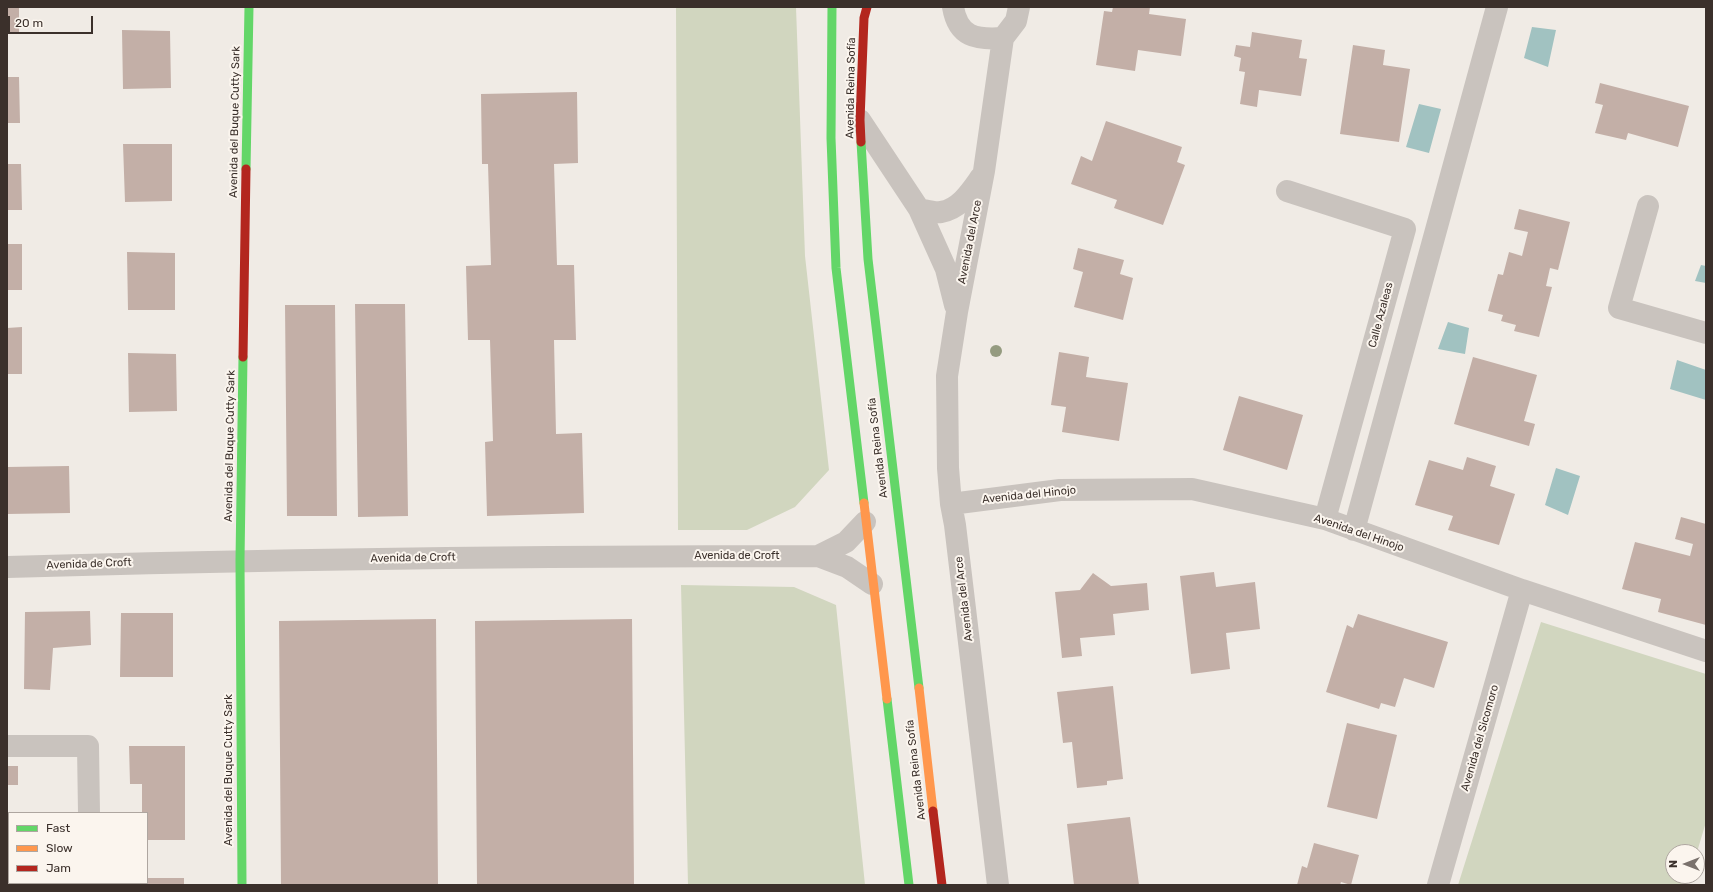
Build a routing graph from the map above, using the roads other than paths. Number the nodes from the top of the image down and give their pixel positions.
1 (249, 7) edge
2 (832, 7) edge
3 (867, 7) edge
4 (953, 7) edge
5 (1019, 7) edge
6 (1497, 7) edge
7 (1003, 38) junction
8 (860, 120) junction
9 (984, 171) junction
10 (1287, 191) dead end
11 (1648, 206) dead end
12 (919, 209) junction
13 (957, 312) junction
14 (1706, 333) edge
15 (950, 504) junction
16 (1325, 519) junction
17 (865, 522) junction
18 (1354, 530) junction
19 (818, 556) junction
20 (240, 560) junction
21 (7, 567) edge
22 (872, 584) junction
23 (1522, 590) junction
24 (1706, 651) edge
25 (7, 746) edge
26 (89, 812) edge
27 (242, 885) edge
28 (909, 885) edge
29 (942, 885) edge
30 (998, 885) edge
31 (1438, 885) edge

1 - 20 main road, Avenida del Buque Cutty Sark
2 - 17 main road, Avenida Reina Sofía
3 - 8 main road, Avenida Reina Sofía
4 - 7 street
5 - 7 street, Avenida del Arce
6 - 18 street
7 - 9 street, Avenida del Arce
8 - 12 street, Avenida del Arce
8 - 29 main road, Avenida Reina Sofía
9 - 12 street, Avenida del Arce
9 - 13 street, Avenida del Arce
10 - 16 street, Calle Azaleas
11 - 14 street
12 - 13 street, Avenida del Arce
13 - 15 street, Avenida del Arce
15 - 16 street, Avenida del Hinojo
15 - 30 street, Avenida del Arce
16 - 18 street, Avenida del Hinojo
17 - 19 street, Avenida de Croft
17 - 22 main road, Avenida Reina Sofía
18 - 23 street, Avenida del Hinojo
19 - 20 street, Avenida de Croft
19 - 22 street, Avenida de Croft
20 - 21 street, Avenida de Croft
20 - 27 main road, Avenida del Buque Cutty Sark
22 - 28 main road, Avenida Reina Sofía
23 - 24 street, Avenida del Hinojo
23 - 31 street, Avenida del Sicomoro
25 - 26 street

